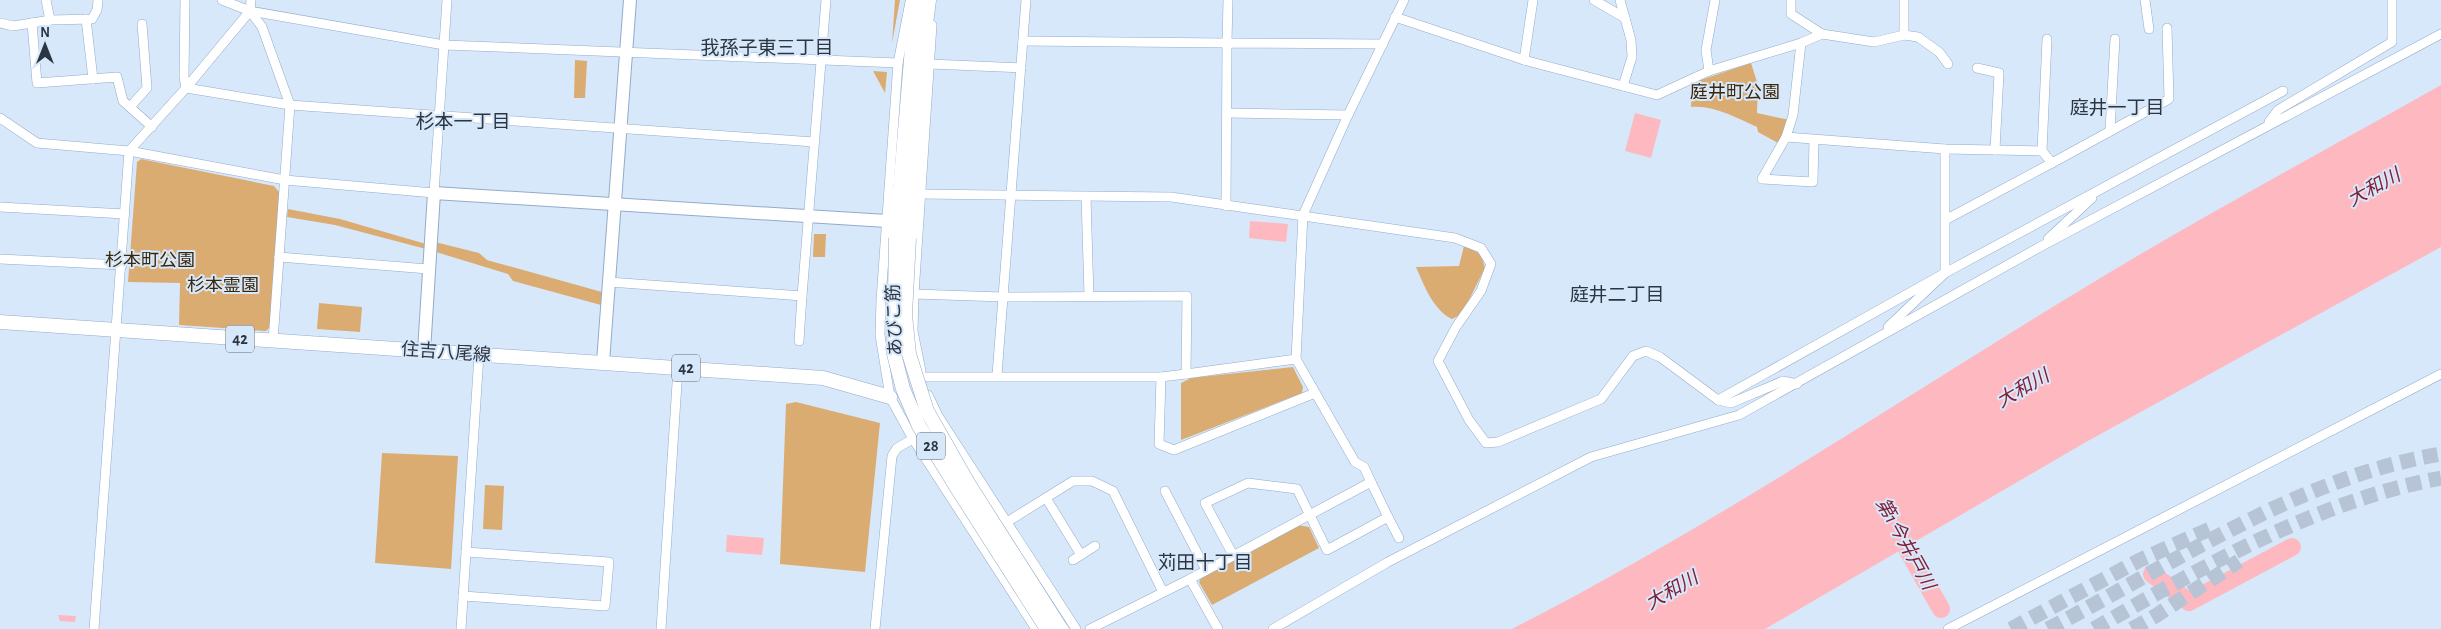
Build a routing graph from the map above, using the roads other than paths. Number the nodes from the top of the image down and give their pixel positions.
1 (46, 0) edge
2 (98, 0) edge
3 (185, 0) edge
4 (222, 0) edge
5 (251, 0) edge
6 (447, 0) edge
7 (630, 0) edge
8 (826, 0) edge
9 (911, 0) edge
10 (916, 0) edge
11 (931, 0) edge
12 (1026, 0) edge
13 (1228, 0) edge
14 (1404, 0) edge
15 (1533, 0) edge
16 (1594, 0) edge
17 (1620, 0) edge
18 (1715, 0) edge
19 (1791, 0) edge
20 (1904, 0) edge
21 (2145, 0) edge
22 (2392, 0) edge
23 (250, 11) junction
24 (1395, 17) junction
25 (1625, 18) junction
26 (86, 19) junction
27 (50, 20) junction
28 (0, 23) edge
29 (32, 23) junction
30 (142, 24) dead end
31 (2167, 28) dead end
32 (2149, 29) dead end
33 (1822, 34) junction
34 (2441, 34) edge
35 (1904, 35) junction
36 (2047, 39) dead end
37 (2115, 39) dead end
38 (1023, 41) junction
39 (1801, 42) junction
40 (1227, 43) junction
41 (1383, 44) junction
42 (444, 45) junction
43 (626, 53) junction
44 (1524, 60) junction
45 (820, 61) junction
46 (898, 62) junction
47 (930, 64) junction
48 (1948, 64) dead end
49 (1021, 68) junction
50 (1977, 68) dead end
51 (1709, 71) junction
52 (93, 79) junction
53 (1623, 86) junction
54 (186, 88) junction
55 (2282, 92) dead end
56 (290, 104) junction
57 (130, 107) junction
58 (1228, 113) junction
59 (439, 115) junction
60 (1348, 115) junction
61 (0, 118) edge
62 (2268, 124) junction
63 (152, 127) junction
64 (621, 128) junction
65 (2110, 130) junction
66 (1786, 137) junction
67 (1814, 140) junction
68 (814, 142) junction
69 (1945, 149) junction
70 (1995, 150) junction
71 (129, 151) junction
72 (2042, 151) junction
73 (2052, 162) junction
74 (285, 180) junction
75 (2101, 190) junction
76 (434, 193) junction
77 (921, 194) junction
78 (1012, 196) junction
79 (1086, 197) junction
80 (615, 204) junction
81 (1226, 206) junction
82 (0, 207) edge
83 (125, 214) junction
84 (1303, 215) junction
85 (810, 218) junction
86 (1946, 218) junction
87 (886, 221) junction
88 (902, 238) junction
89 (2038, 248) junction
90 (279, 256) junction
91 (0, 259) edge
92 (122, 265) junction
93 (428, 270) junction
94 (1945, 273) junction
95 (609, 282) junction
96 (914, 294) junction
97 (802, 296) junction
98 (1089, 296) junction
99 (1003, 297) junction
100 (0, 322) edge
101 (116, 330) junction
102 (913, 331) junction
103 (880, 334) junction
104 (1878, 336) junction
105 (273, 341) junction
106 (799, 342) dead end
107 (424, 351) junction
108 (480, 355) junction
109 (1296, 359) junction
110 (603, 362) junction
111 (678, 368) junction
112 (1186, 374) junction
113 (2441, 374) edge
114 (997, 375) junction
115 (922, 376) junction
116 (1161, 377) junction
117 (1797, 384) junction
118 (1316, 392) junction
119 (890, 397) junction
120 (1718, 400) junction
121 (933, 407) junction
122 (913, 439) junction
123 (975, 473) junction
124 (1371, 482) junction
125 (1165, 491) dead end
126 (947, 492) junction
127 (1046, 498) junction
128 (1310, 514) junction
129 (1388, 517) junction
130 (1006, 522) junction
131 (1399, 538) dead end
132 (1095, 546) dead end
133 (466, 552) junction
134 (1233, 556) junction
135 (1206, 570) junction
136 (1190, 579) junction
137 (1163, 592) junction
138 (463, 596) junction
139 (94, 629) edge
140 (461, 629) edge
141 (662, 629) edge
142 (876, 629) edge
143 (1036, 629) edge
144 (1047, 629) edge
145 (1061, 629) edge
146 (1076, 629) edge
147 (1090, 629) edge
148 (1218, 629) edge
149 (1273, 629) edge
150 (1948, 629) edge

1 - 27 street
2 - 26 street
3 - 54 street
4 - 23 street
5 - 23 street
6 - 42 street
7 - 43 street
8 - 45 street
9 - 46 street
10 - 88 main road, あびこ筋 / 28
11 - 47 street
11 - 88 main road, あびこ筋 / 28
12 - 38 street
13 - 40 street
14 - 24 street
15 - 44 street
16 - 25 street
17 - 25 street
18 - 51 street
19 - 33 street
20 - 35 street
21 - 32 street
22 - 62 street
23 - 42 street
23 - 54 street
23 - 56 street
24 - 41 street
24 - 44 street
25 - 53 street
26 - 27 street
26 - 52 street
27 - 29 street
28 - 29 street
29 - 52 street
30 - 57 street
31 - 65 street
33 - 35 street
33 - 39 street
34 - 62 street
35 - 48 street
36 - 72 street
37 - 65 street
38 - 40 street
38 - 49 street
39 - 51 street
39 - 66 street
40 - 41 street
40 - 58 street
41 - 60 street
42 - 43 street
42 - 59 street
43 - 45 street
43 - 64 street
44 - 53 street
45 - 46 street
45 - 68 street
46 - 87 street
47 - 49 street
47 - 77 street
49 - 78 street
50 - 70 street
51 - 53 street
52 - 57 street
54 - 56 street
54 - 63 street
55 - 75 street
56 - 59 street
56 - 74 street
57 - 63 street
58 - 60 street
58 - 81 street
59 - 64 street
59 - 76 street
60 - 84 street
61 - 71 street
62 - 89 street
63 - 71 street
64 - 68 street
64 - 80 street
65 - 73 street
66 - 67 street
66 - 67 street
67 - 69 street
68 - 85 street
69 - 70 street
69 - 86 street
70 - 72 street
71 - 74 street
71 - 83 street
72 - 73 street
73 - 86 street
74 - 76 street
74 - 90 street
75 - 89 street
75 - 94 street
76 - 80 street
76 - 93 street
77 - 78 street
77 - 96 street
78 - 79 street
78 - 99 street
79 - 81 street
79 - 98 street
80 - 85 street
80 - 95 street
81 - 84 street
82 - 83 street
83 - 92 street
84 - 109 street
84 - 120 street
85 - 87 street
85 - 97 street
86 - 94 street
87 - 103 street
88 - 144 main road, あびこ筋 / 28, bridge
88 - 145 main road, あびこ筋 / 28, bridge
89 - 104 street
90 - 93 street
90 - 105 street
91 - 92 street
92 - 101 street
93 - 107 street
94 - 104 street
94 - 120 street
95 - 97 street
95 - 110 street
96 - 99 street
96 - 102 street
97 - 106 street
98 - 99 street
98 - 112 street
99 - 114 street
100 - 101 main road, 住吉八尾線 / 42
101 - 105 main road, 住吉八尾線 / 42
101 - 139 street
102 - 103 street
102 - 115 street
103 - 119 street
104 - 117 street
105 - 107 main road, 住吉八尾線 / 42
107 - 108 main road, 住吉八尾線 / 42
108 - 110 main road, 住吉八尾線 / 42
108 - 133 street
109 - 112 street
109 - 118 street
110 - 111 main road, 住吉八尾線 / 42
111 - 119 main road, 住吉八尾線 / 42
111 - 141 street
112 - 116 street
113 - 150 street
114 - 115 street
114 - 116 street
115 - 121 street
116 - 118 street
117 - 120 street
117 - 149 street
118 - 124 street
119 - 121 street
119 - 122 street
121 - 123 street
122 - 126 street
122 - 142 street
123 - 126 street
123 - 130 street
124 - 128 street
124 - 129 street
125 - 135 street
126 - 143 street
127 - 130 street
127 - 132 street
127 - 137 street
128 - 129 street
128 - 134 street
128 - 134 street
129 - 131 street
130 - 146 street
133 - 138 street
133 - 138 street
134 - 135 street
135 - 136 street
136 - 137 street
136 - 148 street
137 - 147 street
138 - 140 street

